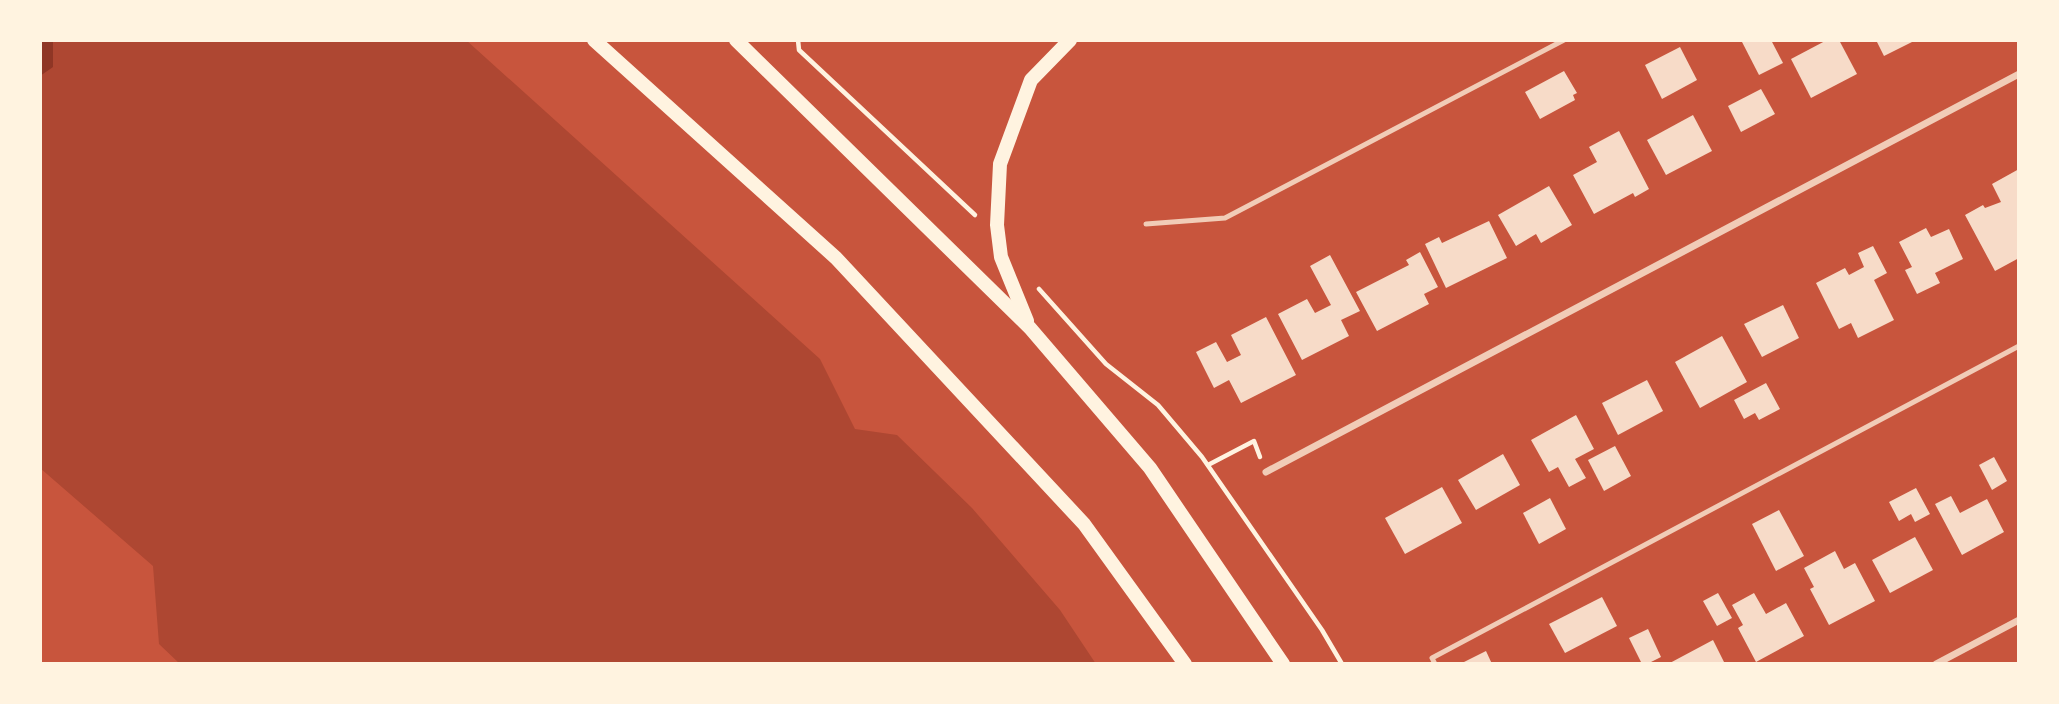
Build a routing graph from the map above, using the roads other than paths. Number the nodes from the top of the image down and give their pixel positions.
1 (594, 40) edge
2 (736, 40) edge
3 (1070, 40) edge
4 (1564, 40) edge
5 (2019, 74) edge
6 (1146, 224) dead end
7 (1030, 328) junction
8 (2019, 346) edge
9 (1266, 472) road end
10 (2019, 620) edge
11 (1185, 664) edge
12 (1283, 664) edge
13 (1436, 664) edge
14 (1936, 664) edge

1 - 11 main road
2 - 7 main road
3 - 7 main road
4 - 6 lane
5 - 9 street
7 - 12 main road
8 - 13 lane
10 - 14 street

